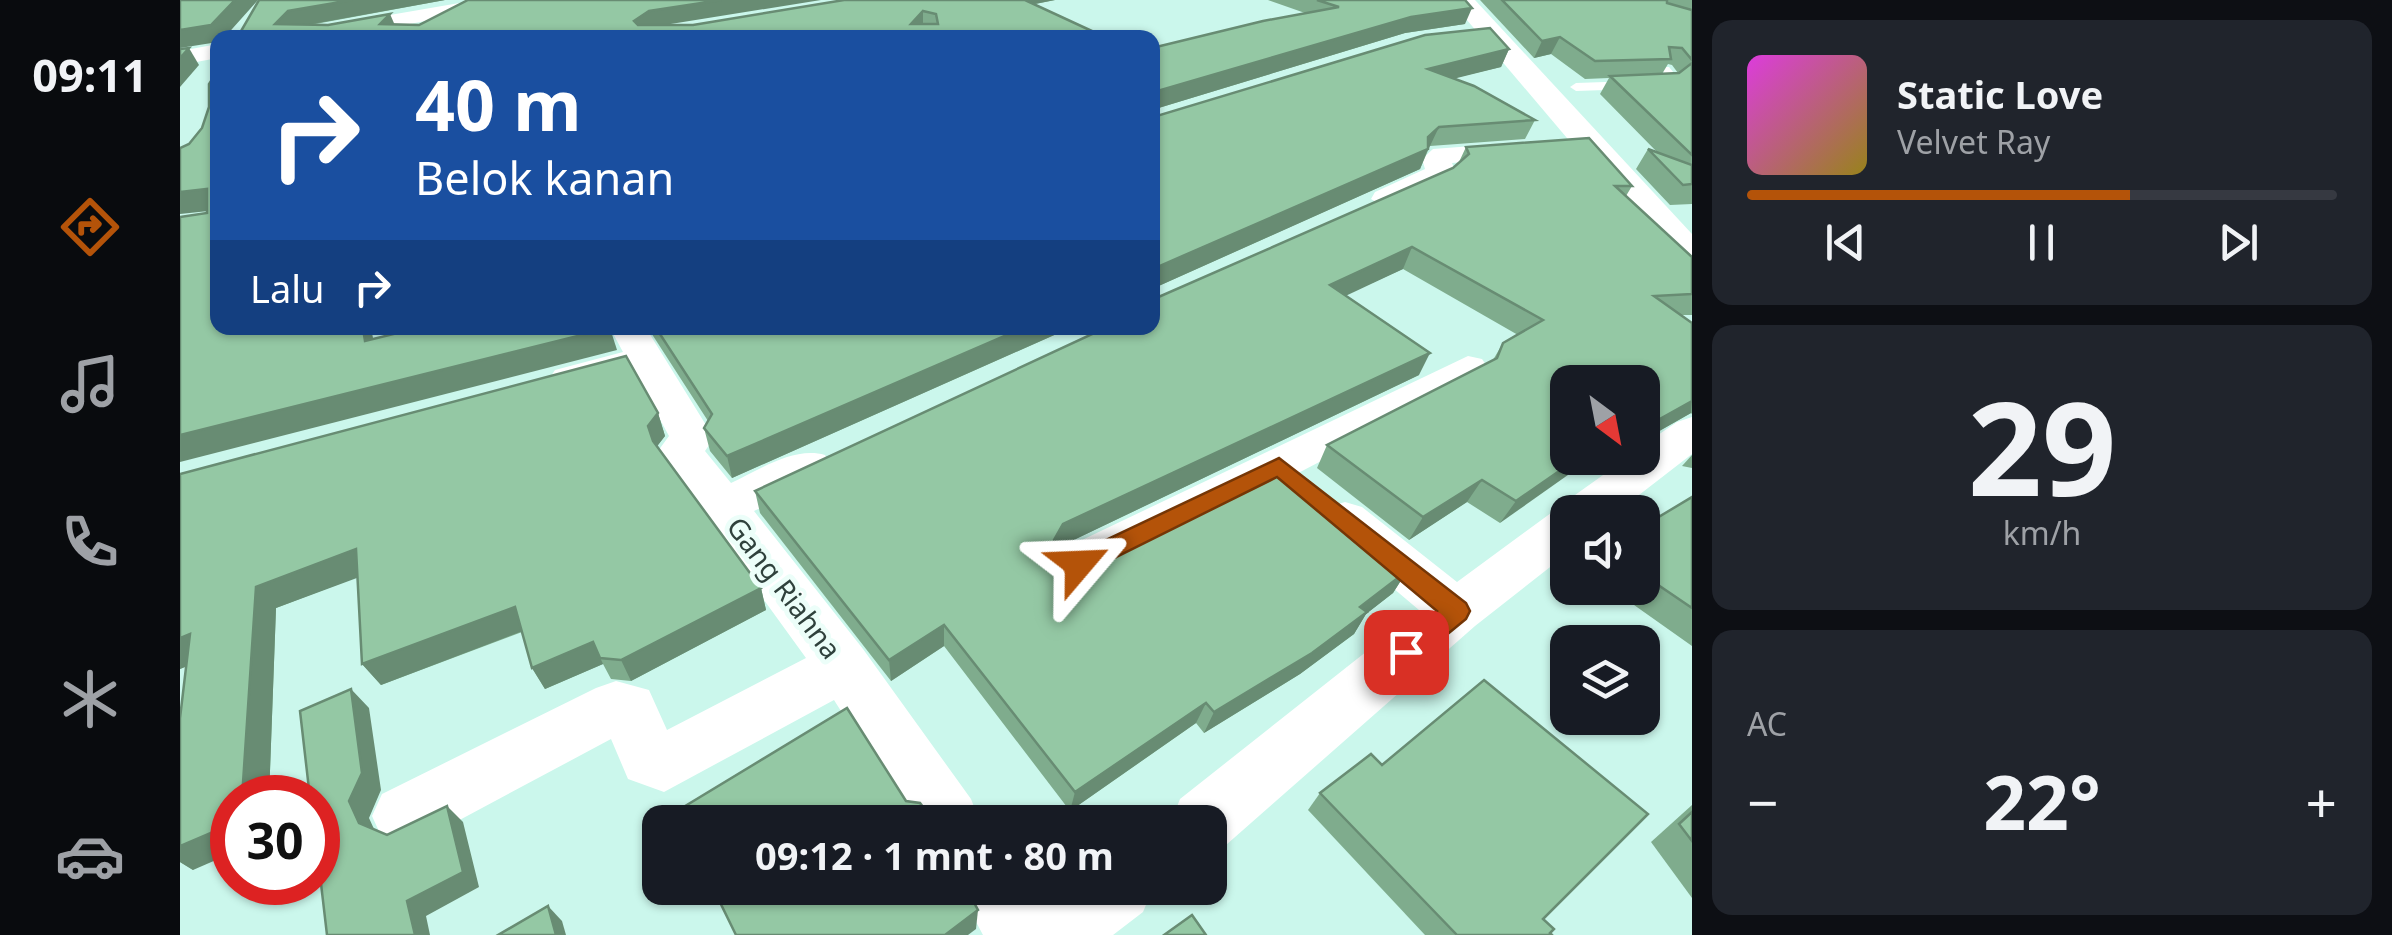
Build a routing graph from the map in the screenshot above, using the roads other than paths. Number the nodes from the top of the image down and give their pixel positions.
1 (1462, 0) edge
2 (1492, 0) edge
3 (471, 7) edge
4 (342, 30) edge
5 (1456, 34) edge
6 (1493, 36) junction
7 (210, 52) edge
8 (180, 58) edge
9 (1665, 70) edge
10 (1576, 87) junction
11 (1604, 135) junction
12 (1361, 210) edge
13 (1692, 259) edge
14 (637, 343) edge
15 (1468, 368) edge
16 (535, 388) edge
17 (1692, 432) edge
18 (846, 449) edge
19 (1279, 466) junction
20 (1608, 495) edge
21 (723, 506) junction
22 (1550, 540) edge
23 (1079, 564) edge
24 (1456, 611) junction
25 (842, 666) junction
26 (936, 805) edge
27 (1223, 805) edge
28 (404, 816) dead end
29 (1004, 905) edge
30 (1096, 905) edge
31 (1024, 935) edge
32 (1056, 935) edge

1 - 6 main road
2 - 10 main road
3 - 4 street
5 - 6 street
6 - 11 main road
7 - 8 street
9 - 10 lane
10 - 11 main road
11 - 12 street
11 - 13 main road
14 - 16 street
14 - 21 street
15 - 19 street
17 - 20 street
18 - 21 street, Gang Riahna
19 - 23 street
19 - 24 street
21 - 25 street, Gang Riahna
22 - 24 street
24 - 27 street
25 - 26 street, Gang Riahna
25 - 28 street
29 - 31 street
30 - 32 street

